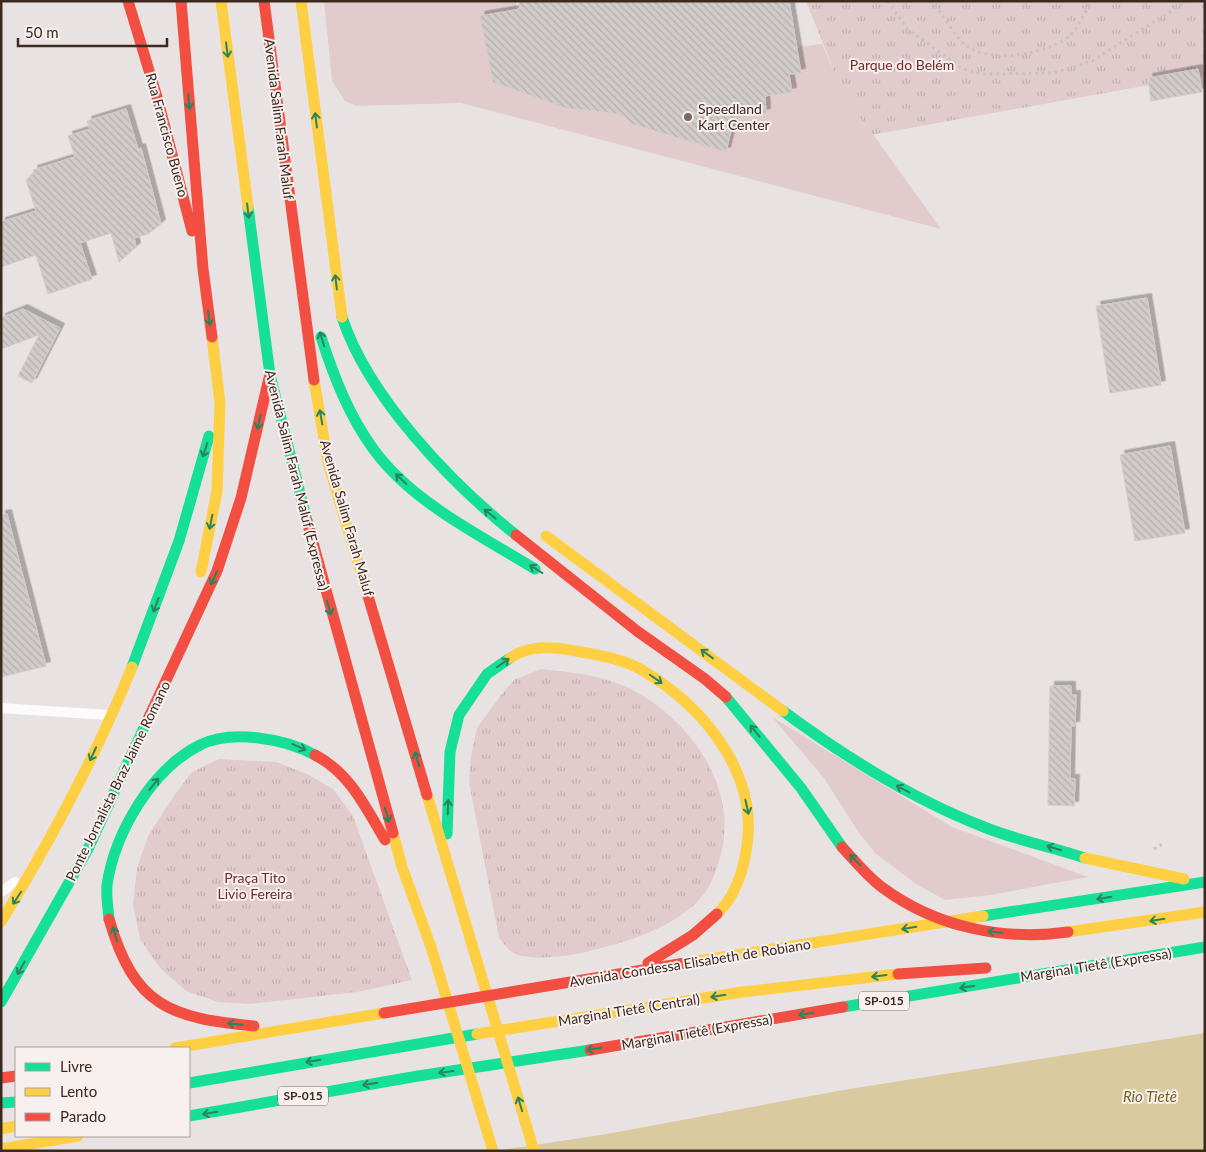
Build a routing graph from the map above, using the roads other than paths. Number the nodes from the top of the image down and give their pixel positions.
1 (128, 1) edge
2 (181, 1) edge
3 (221, 1) edge
4 (264, 1) edge
5 (301, 1) edge
6 (298, 259) junction
7 (202, 269) junction
8 (270, 374) junction
9 (220, 403) junction
10 (428, 449) junction
11 (476, 483) dead end
12 (538, 530) dead end
13 (637, 631) junction
14 (188, 637) junction
15 (1, 708) edge
16 (110, 715) junction
17 (88, 849) junction
18 (446, 856) junction
19 (402, 867) junction
20 (34, 868) junction
21 (1204, 882) edge
22 (1, 892) edge
23 (1205, 912) edge
24 (1, 922) edge
25 (30, 926) dead end
26 (1205, 947) edge
27 (1067, 970) junction
28 (631, 971) junction
29 (1, 1002) edge
30 (283, 1030) junction
31 (181, 1047) edge
32 (15, 1076) edge
33 (1, 1078) edge
34 (191, 1084) edge
35 (15, 1102) edge
36 (1, 1103) edge
37 (190, 1116) edge
38 (15, 1126) edge
39 (1, 1129) edge
40 (72, 1137) edge
41 (1, 1148) edge
42 (493, 1151) edge
43 (534, 1151) edge

1 - 7 main road, Rua Francisco Bueno
2 -> 7 main road
3 -> 8 main road, Avenida Salim Farah Maluf (Expressa)
4 - 6 main road, Avenida Salim Farah Maluf
10 -> 5 main road
13 -> 6 main road
18 -> 6 main road, Avenida Salim Farah Maluf
7 -> 9 main road
8 -> 14 main road
8 -> 19 main road, Avenida Salim Farah Maluf (Expressa)
9 -> 14 main road
9 -> 16 main road
10 - 11 main road
13 -> 10 main road
21 -> 12 main road
23 -> 13 main road
14 - 17 main road, Ponte Jornalista Braz Jaime Romano
15 - 16 lane
16 -> 20 main road
17 - 25 main road
17 -> 29 main road, Ponte Jornalista Braz Jaime Romano
18 -> 28 main road
43 -> 18 main road, Avenida Salim Farah Maluf
30 -> 19 main road
19 - 42 main road, Avenida Salim Farah Maluf (Expressa)
20 - 22 lane
20 -> 24 main road
21 -> 28 main road, Avenida Condessa Elisabeth de Robiano
26 - 27 main road, Marginal Tietê (Expressa) / SP-015
27 -> 34 main road, Marginal Tietê (Central) / SP-015
27 -> 37 main road, Marginal Tietê (Expressa) / SP-015
28 - 30 main road, Avenida Condessa Elisabeth de Robiano
30 - 31 main road, Avenida Condessa Elisabeth de Robiano
32 - 33 main road
35 - 36 main road
38 - 39 main road
40 - 41 main road

